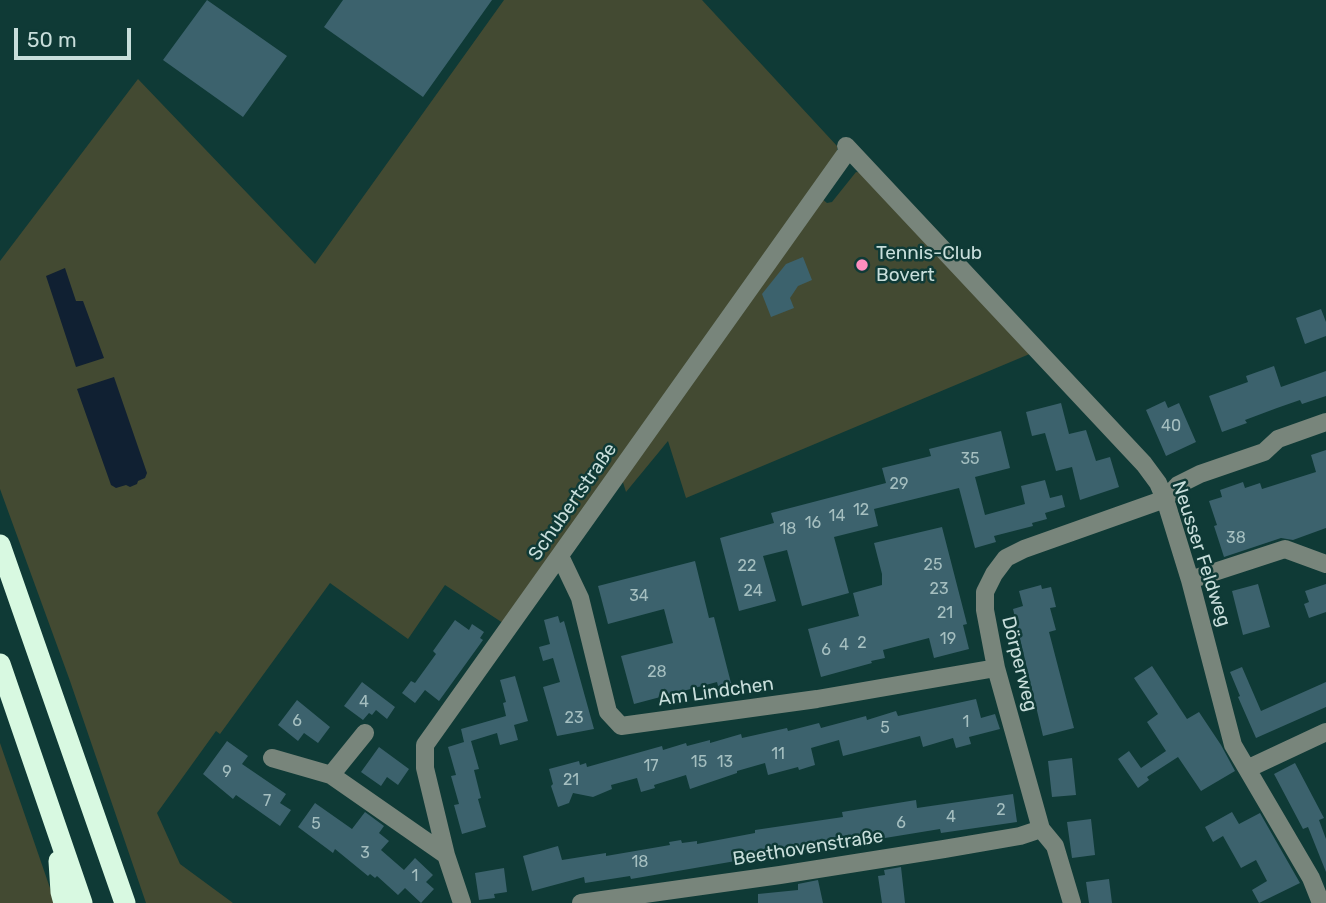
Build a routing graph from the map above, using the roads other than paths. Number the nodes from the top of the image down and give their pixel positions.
1 (847, 147) joint
2 (1326, 422) edge
3 (1165, 499) junction
4 (0, 545) edge
5 (560, 556) junction
6 (1326, 564) edge
7 (1190, 580) junction
8 (0, 664) edge
9 (996, 668) junction
10 (1326, 732) edge
11 (365, 733) dead end
12 (272, 758) dead end
13 (1247, 769) junction
14 (331, 775) junction
15 (1041, 829) junction
16 (57, 831) junction
17 (446, 855) junction
18 (114, 872) junction
19 (64, 903) edge
20 (82, 903) edge
21 (125, 903) edge
22 (139, 903) edge
23 (462, 903) edge
24 (581, 903) edge
25 (1072, 903) edge
26 (1321, 903) edge

1 - 3 street, Neusser Feldweg
1 - 5 street, Schubertstraße
2 - 3 street, Dörperweg
3 - 7 street, Neusser Feldweg
3 - 9 street, Dörperweg
4 - 18 highway
5 - 9 street, Am Lindchen
5 - 17 street, Schubertstraße
6 - 7 street
7 - 13 street, Neusser Feldweg
8 - 16 highway
9 - 15 street, Dörperweg
10 - 13 street
11 - 14 street
12 - 14 street
13 - 26 street, Neusser Feldweg
14 - 17 street
15 - 24 street, Beethovenstraße
15 - 25 street, Dörperweg
16 - 19 highway
16 - 20 highway
17 - 23 street, Schubertstraße
18 - 21 highway
18 - 22 highway

